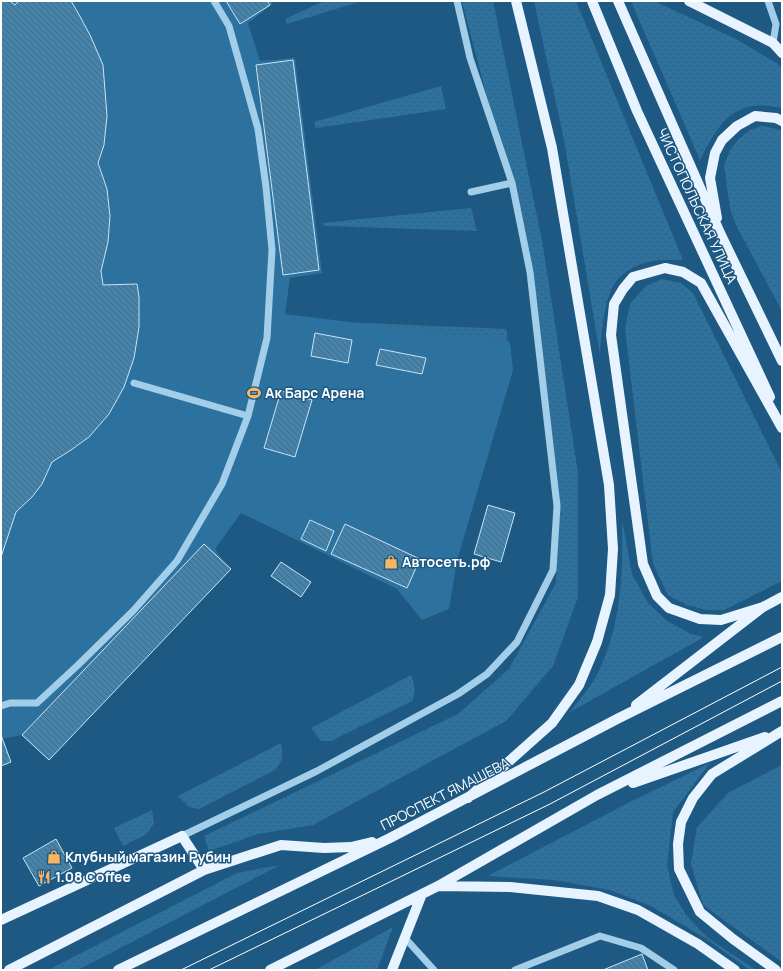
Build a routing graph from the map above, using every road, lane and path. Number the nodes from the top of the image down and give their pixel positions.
1 (214, 1) edge
2 (457, 1) edge
3 (516, 1) edge
4 (592, 1) edge
5 (618, 1) edge
6 (689, 1) edge
7 (768, 1) edge
8 (779, 23) edge
9 (773, 43) junction
10 (782, 53) edge
11 (782, 121) edge
12 (512, 183) junction
13 (471, 192) dead end
14 (720, 233) junction
15 (782, 361) edge
16 (134, 383) dead end
17 (248, 416) junction
18 (782, 421) edge
19 (782, 428) edge
20 (782, 597) edge
21 (763, 607) junction
22 (782, 637) edge
23 (782, 701) edge
24 (1, 706) edge
25 (617, 719) junction
26 (782, 731) edge
27 (597, 795) junction
28 (468, 798) junction
29 (182, 836) junction
30 (390, 838) junction
31 (204, 870) junction
32 (438, 886) junction
33 (422, 894) junction
34 (1, 920) edge
35 (404, 938) junction
36 (8, 970) edge
37 (118, 970) edge
38 (270, 970) edge
39 (392, 970) edge
40 (434, 970) edge
41 (515, 970) edge
42 (674, 970) edge
43 (735, 970) edge
44 (776, 970) edge

1 - 17 lane
2 - 12 lane
3 - 28 main road
4 - 18 main road, ЧИСТОПОЛЬСКАЯ УЛИЦА
5 - 14 main road, ЧИСТОПОЛЬСКАЯ УЛИЦА
6 - 9 main road
7 - 8 lane
8 - 9 lane
9 - 10 main road
11 - 14 main road
12 - 13 lane
12 - 29 lane
14 - 15 main road, ЧИСТОПОЛЬСКАЯ УЛИЦА
16 - 17 lane
17 - 24 lane
19 - 21 main road
20 - 21 main road
21 - 25 main road
22 - 25 main road, ПРОСПЕКТ ЯМАШЕВА
23 - 27 main road
25 - 28 main road, ПРОСПЕКТ ЯМАШЕВА
26 - 27 main road
26 - 44 main road
27 - 32 main road
28 - 30 main road, ПРОСПЕКТ ЯМАШЕВА
29 - 31 main road
29 - 34 main road
30 - 31 main road
30 - 37 main road, ПРОСПЕКТ ЯМАШЕВА
31 - 36 main road
32 - 33 main road
32 - 43 main road
33 - 35 main road
33 - 38 main road
35 - 39 main road
35 - 40 lane
41 - 42 lane

